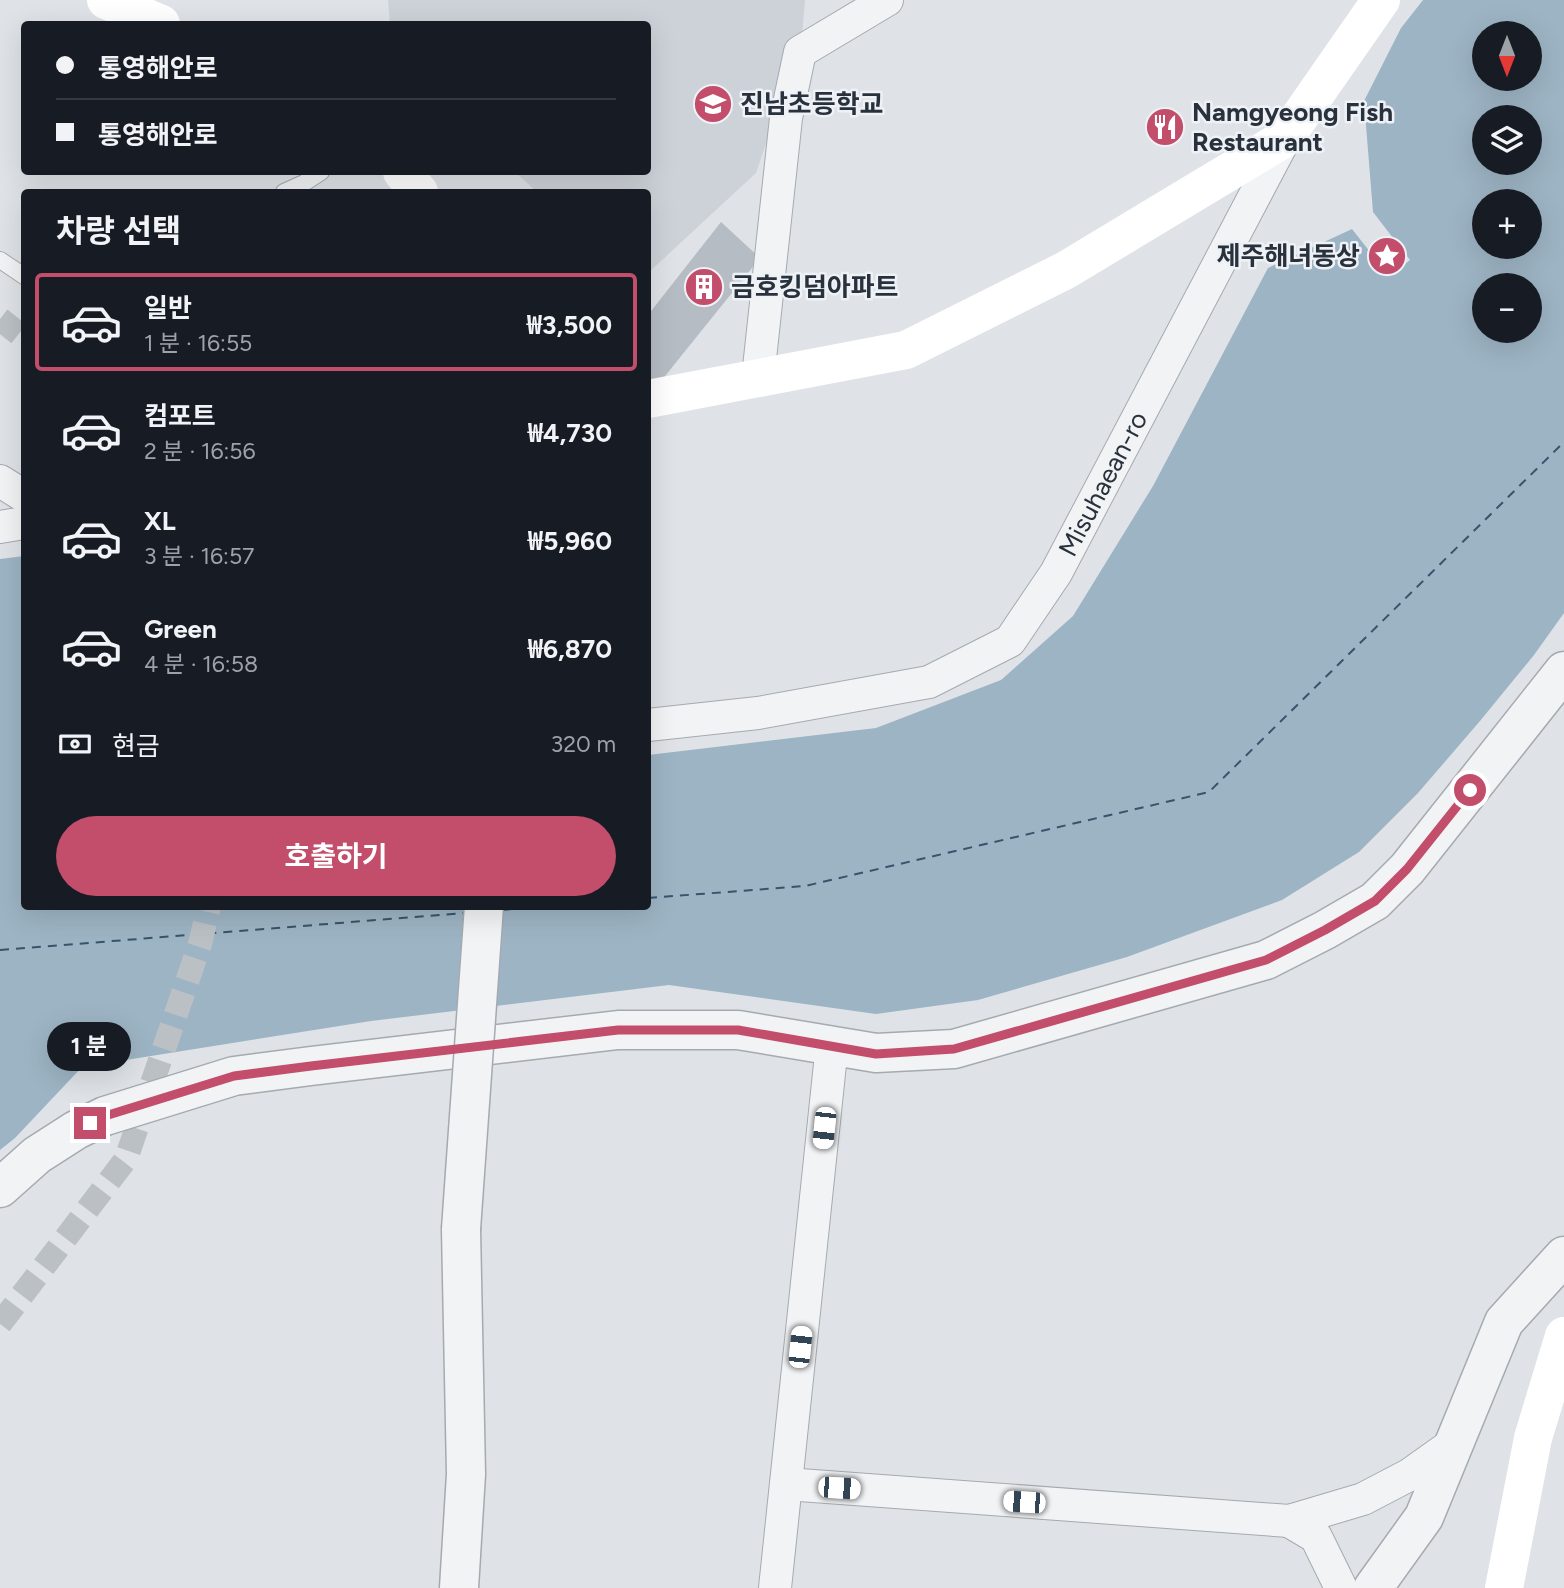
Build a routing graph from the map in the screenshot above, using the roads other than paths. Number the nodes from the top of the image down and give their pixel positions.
1 (887, 0) edge
2 (1381, 0) edge
3 (111, 1) edge
4 (155, 21) edge
5 (1285, 138) junction
6 (316, 175) edge
7 (405, 175) edge
8 (291, 189) edge
9 (416, 189) edge
10 (0, 260) edge
11 (21, 274) edge
12 (758, 377) junction
13 (651, 398) edge
14 (0, 481) edge
15 (21, 494) edge
16 (21, 524) edge
17 (0, 527) edge
18 (1564, 671) edge
19 (651, 725) edge
20 (484, 910) edge
21 (832, 1045) junction
22 (0, 1188) edge
23 (1564, 1256) edge
24 (1564, 1336) edge
25 (1454, 1443) junction
26 (786, 1484) junction
27 (1289, 1521) junction
28 (459, 1588) edge
29 (775, 1588) edge
30 (1341, 1588) edge
31 (1373, 1588) edge
32 (1504, 1588) edge

1 - 12 street
2 - 5 main road, Misuhaean-ro
3 - 4 main road
5 - 12 main road
5 - 19 street, Misuhaean-ro
6 - 8 lane
7 - 9 main road
10 - 11 lane
12 - 13 main road
14 - 15 street
16 - 17 street
18 - 21 street
20 - 28 street, bridge
21 - 22 street
21 - 26 street
23 - 25 street
24 - 32 main road
25 - 27 street
25 - 31 street
26 - 27 street
26 - 29 street
27 - 30 street

